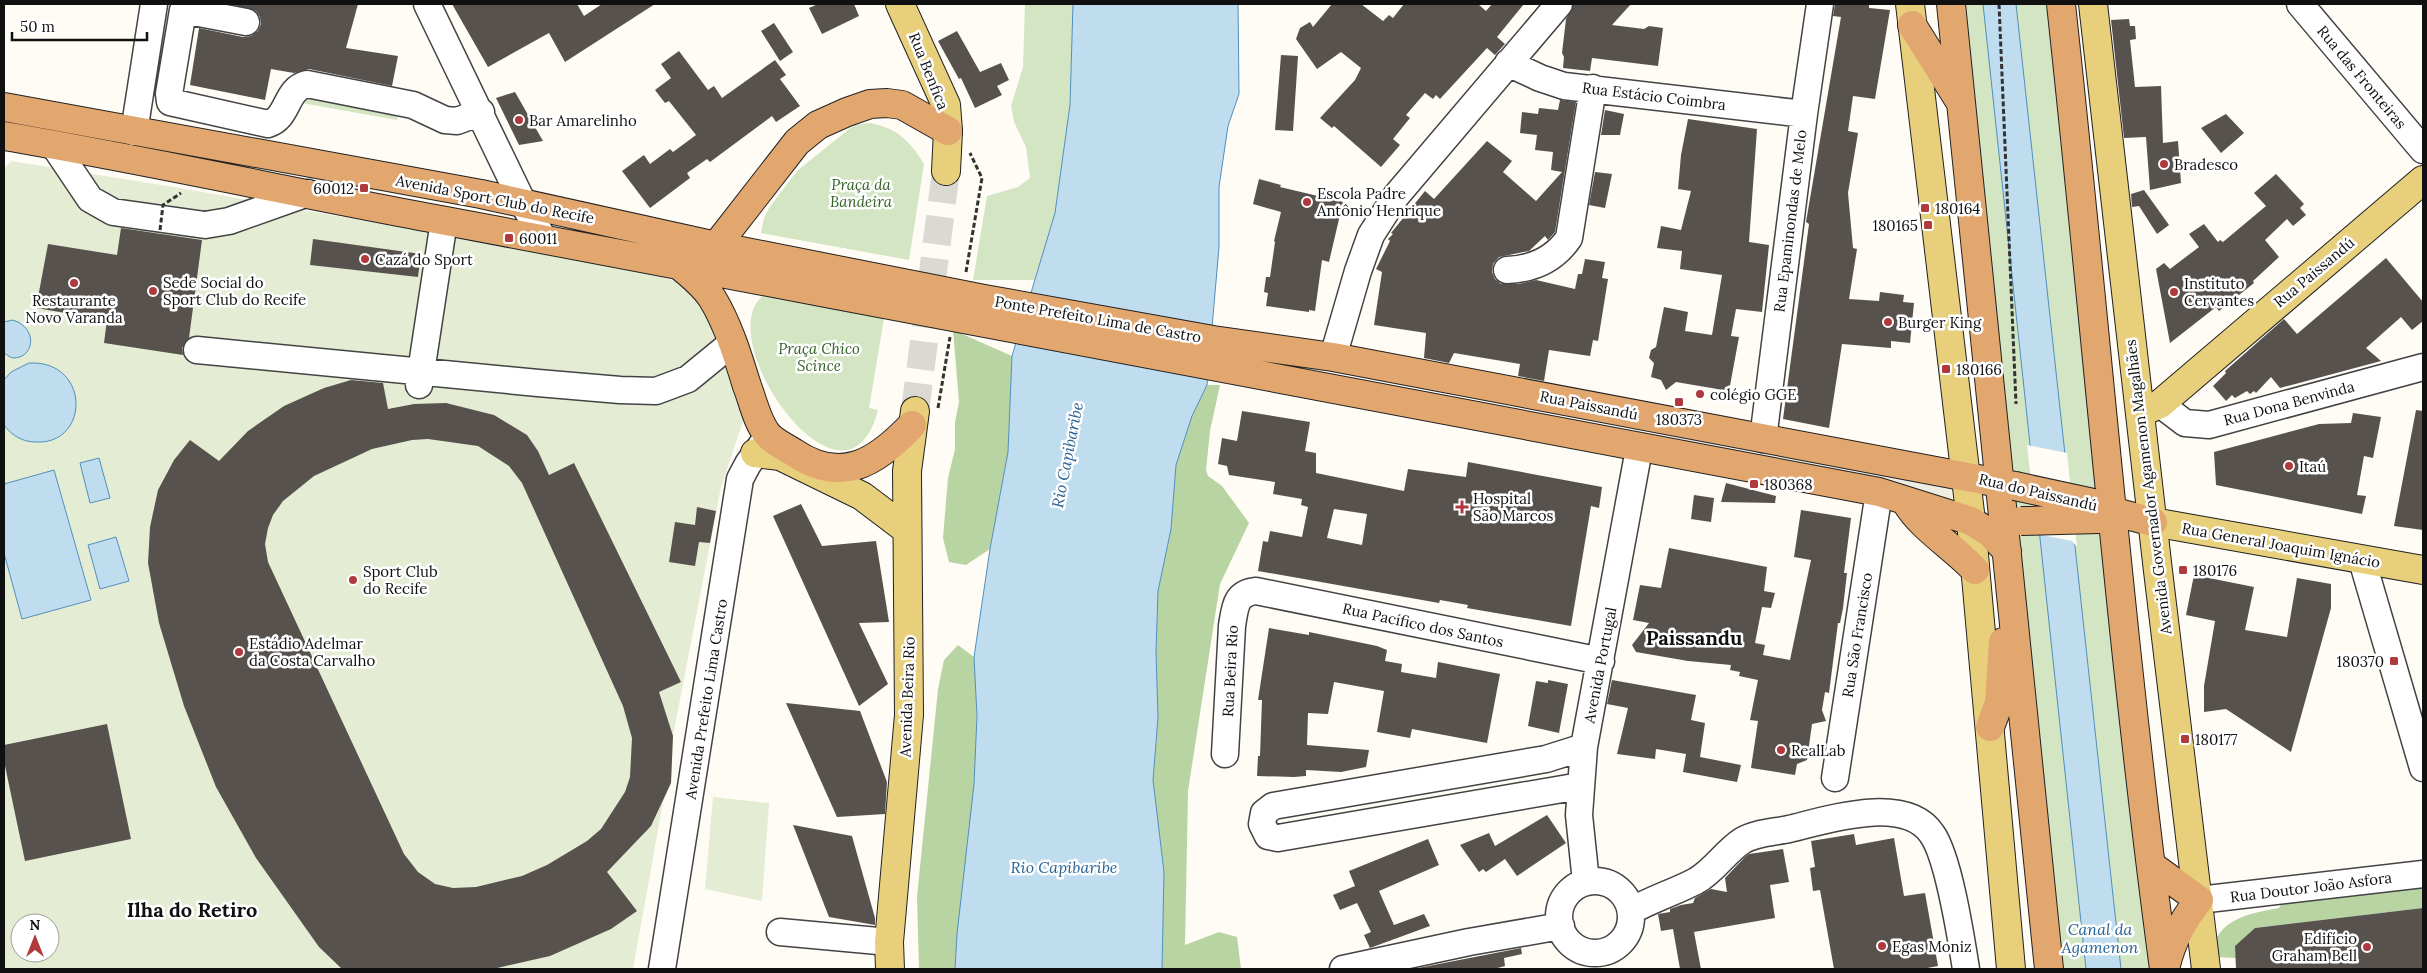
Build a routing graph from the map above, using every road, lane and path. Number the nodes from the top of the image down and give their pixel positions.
1 (154, 4) edge
2 (427, 4) edge
3 (900, 4) edge
4 (1559, 4) edge
5 (1820, 4) edge
6 (1951, 4) edge
7 (2061, 4) edge
8 (2093, 4) edge
9 (2300, 4) edge
10 (184, 7) edge
11 (211, 10) edge
12 (1911, 14) edge
13 (246, 22) dead end
14 (1508, 63) junction
15 (1594, 88) junction
16 (1961, 104) junction
17 (4, 107) edge
18 (481, 112) junction
19 (1804, 114) junction
20 (948, 131) junction
21 (134, 132) junction
22 (4, 136) edge
23 (53, 144) junction
24 (2423, 150) edge
25 (500, 154) junction
26 (946, 171) tunnel mouth
27 (2423, 180) edge
28 (182, 192) dead end
29 (308, 194) junction
30 (487, 196) junction
31 (523, 203) junction
32 (444, 221) junction
33 (160, 230) dead end
34 (543, 238) junction
35 (716, 246) junction
36 (675, 262) junction
37 (1507, 270) dead end
38 (971, 308) junction
39 (1213, 340) joint
40 (732, 343) junction
41 (197, 350) dead end
42 (1333, 357) junction
43 (2423, 367) edge
44 (420, 378) junction
45 (2150, 408) junction
46 (921, 417) junction
47 (1763, 439) junction
48 (762, 444) junction
49 (1639, 448) junction
50 (1964, 474) junction
51 (2008, 484) junction
52 (1879, 492) junction
53 (1906, 501) junction
54 (2101, 511) junction
55 (1971, 521) junction
56 (2152, 522) junction
57 (906, 530) junction
58 (2011, 534) junction
59 (2362, 560) junction
60 (1975, 570) junction
61 (2423, 570) edge
62 (1245, 592) joint
63 (2013, 608) junction
64 (1601, 661) junction
65 (1990, 727) junction
66 (1584, 747) junction
67 (1225, 754) dead end
68 (2423, 768) edge
69 (1835, 778) dead end
70 (1580, 786) junction
71 (2152, 866) junction
72 (2423, 874) edge
73 (1586, 882) junction
74 (2199, 900) junction
75 (1631, 911) junction
76 (1561, 926) junction
77 (780, 932) dead end
78 (889, 942) junction
79 (662, 969) edge
80 (890, 969) edge
81 (1343, 969) edge
82 (1966, 969) edge
83 (2011, 969) edge
84 (2049, 969) edge
85 (2165, 969) edge
86 (2206, 969) edge

1 - 21 street
2 - 18 street
3 - 20 main road, Rua Benfica
4 - 14 street
5 - 19 street, Rua Epaminondas de Melo
6 - 16 highway
7 - 54 highway
8 - 45 main road, Avenida Governador Agamenon Magalhães
9 - 24 street, Rua das Fronteiras
10 - 11 street
10 - 18 street
11 - 13 street
12 - 16 highway
12 - 50 main road
14 - 15 street, Rua Estácio Coimbra
14 - 42 street
15 - 19 street, Rua Estácio Coimbra
15 - 37 street
16 - 51 highway
17 - 21 highway, Avenida Sport Club do Recife
18 - 25 street
19 - 47 street, Rua Epaminondas de Melo
20 - 26 main road, Rua Benfica
20 - 35 highway
20 - 38 path
21 - 30 highway, Avenida Sport Club do Recife
22 - 23 highway, Avenida Sport Club do Recife
23 - 29 highway, Avenida Sport Club do Recife
23 - 29 street
25 - 30 street
25 - 31 street
27 - 45 main road, Rua Paissandú
28 - 33 path, bridge
29 - 32 highway, Avenida Sport Club do Recife
30 - 31 highway, Avenida Sport Club do Recife
31 - 34 street
31 - 35 highway, Avenida Sport Club do Recife
32 - 34 highway, Avenida Sport Club do Recife
32 - 44 street
34 - 36 highway, Avenida Sport Club do Recife
35 - 38 highway, Avenida Sport Club do Recife
36 - 38 highway, Avenida Sport Club do Recife
36 - 40 highway
38 - 39 highway, Ponte Prefeito Lima de Castro
38 - 46 path
38 - 49 highway, Ponte Prefeito Lima de Castro
39 - 42 highway, Rua Paissandú
40 - 44 street
40 - 48 highway
41 - 44 street
42 - 47 highway, Rua Paissandú
43 - 45 street, Rua Dona Benvinda
45 - 56 main road, Avenida Governador Agamenon Magalhães
46 - 48 highway
46 - 57 main road, Avenida Beira Rio
47 - 50 highway, Rua Paissandú
48 - 57 main road
48 - 79 street, Avenida Prefeito Lima Castro
49 - 52 highway
49 - 64 street, Avenida Portugal
50 - 51 highway, Rua do Paissandú
50 - 55 main road
51 - 54 highway, Rua do Paissandú, bridge
51 - 58 highway
52 - 53 highway
52 - 69 street, Rua São Francisco
53 - 55 highway
53 - 60 highway
54 - 56 highway, Rua General Joaquim Ignácio
54 - 58 highway, bridge
54 - 71 highway
55 - 58 highway
55 - 60 main road
56 - 59 main road, Rua General Joaquim Ignácio
56 - 74 main road, Avenida Governador Agamenon Magalhães
57 - 78 main road, Avenida Beira Rio
58 - 63 highway
59 - 61 main road, Rua General Joaquim Ignácio
59 - 68 street
60 - 65 main road
62 - 64 street, Rua Pacífico dos Santos
62 - 67 street, Rua Beira Rio
63 - 65 highway
63 - 84 highway
64 - 66 street, Avenida Portugal
65 - 83 main road
66 - 70 street, Avenida Portugal
66 - 70 street
70 - 73 street, Avenida Portugal
71 - 74 highway
71 - 85 highway
72 - 74 street, Rua Doutor João Asfora
73 - 75 street
73 - 76 street
74 - 85 highway
74 - 86 main road, Avenida Governador Agamenon Magalhães
75 - 76 street
75 - 82 street
76 - 81 street
77 - 78 street
78 - 80 main road, Avenida Beira Rio

